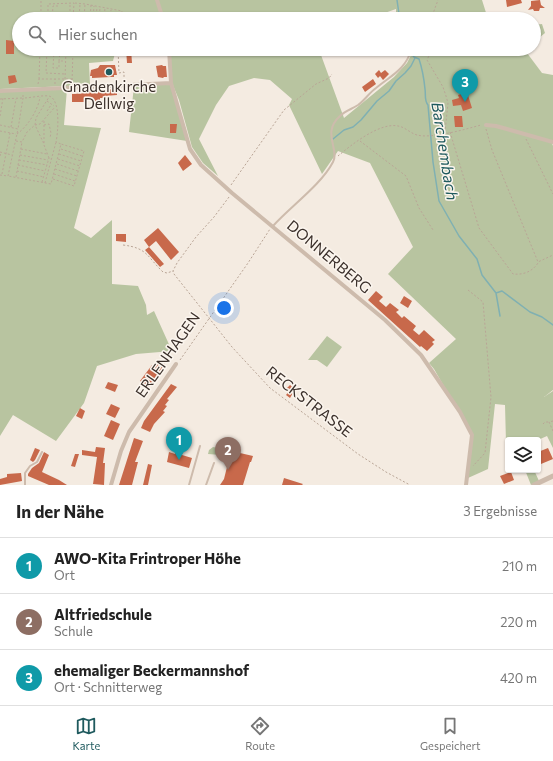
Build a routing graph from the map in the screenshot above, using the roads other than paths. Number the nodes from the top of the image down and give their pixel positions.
1 (157, 0) edge
2 (161, 12) edge
3 (169, 56) edge
4 (409, 56) edge
5 (171, 83) junction
6 (0, 91) edge
7 (486, 124) road end
8 (553, 142) edge
9 (273, 226) junction
10 (176, 364) road end
11 (200, 446) dead end
12 (42, 452) dead end
13 (214, 463) dead end
14 (553, 476) edge
15 (25, 485) edge
16 (111, 485) edge
17 (189, 485) edge
18 (206, 485) edge
19 (466, 485) edge
20 (534, 485) edge

1 - 2 street
3 - 5 street, DONNERBERG
4 - 9 lane
5 - 6 street
5 - 9 street, DONNERBERG
7 - 8 street
9 - 19 street, DONNERBERG
10 - 16 street, ERLENHAGEN
11 - 17 lane
12 - 15 lane
13 - 18 lane
14 - 20 street

